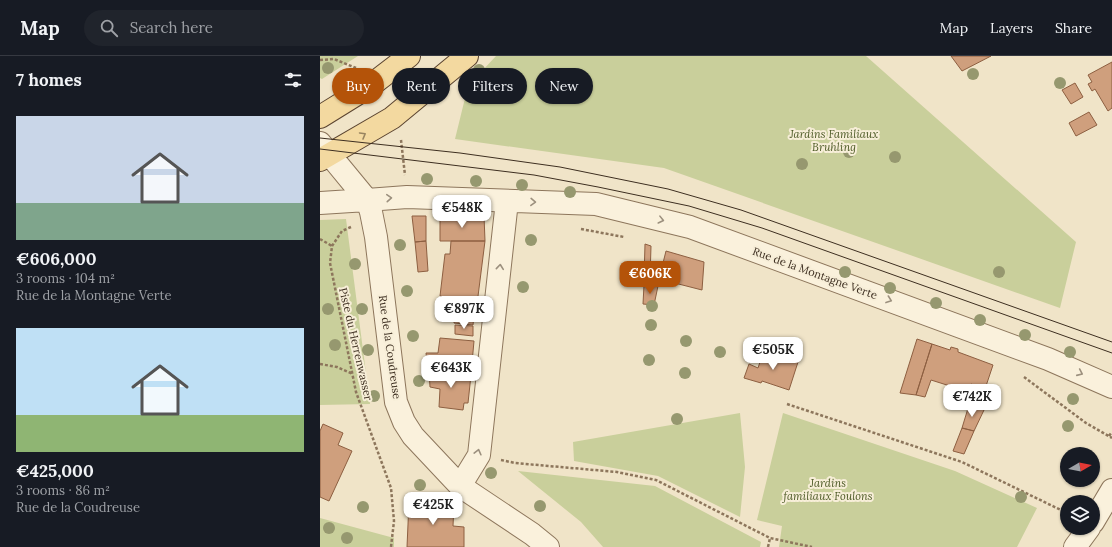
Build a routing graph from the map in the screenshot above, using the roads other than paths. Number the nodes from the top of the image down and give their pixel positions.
1 (409, 56) edge
2 (467, 56) edge
3 (320, 117) edge
4 (323, 153) edge
5 (367, 200) junction
6 (507, 201) junction
7 (320, 203) edge
8 (1112, 387) edge
9 (460, 486) junction
10 (1112, 490) edge
11 (1100, 510) edge
12 (1084, 535) edge
13 (548, 547) edge
14 (1075, 547) edge

1 - 3 main road
4 -> 2 main road
4 - 5 street
5 -> 6 street, Rue de la Montagne Verte
5 - 7 street, Rue de la Montagne Verte
5 - 9 street, Rue de la Coudreuse
6 -> 8 street, Rue de la Montagne Verte
9 -> 6 street
9 - 13 street, Rue de la Coudreuse
10 - 11 street
12 - 14 street

